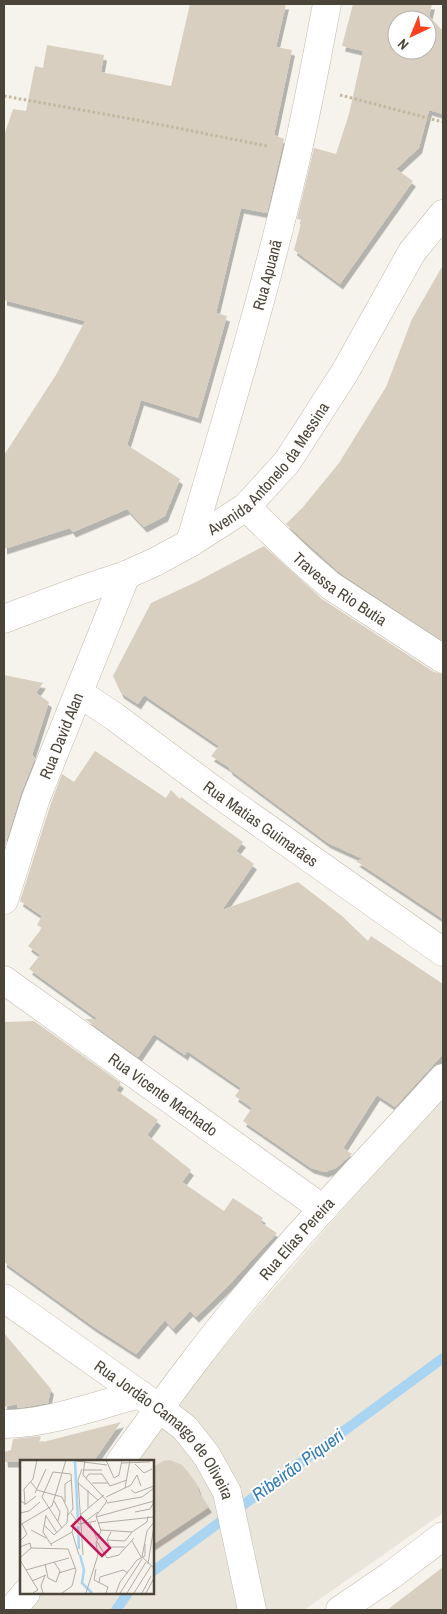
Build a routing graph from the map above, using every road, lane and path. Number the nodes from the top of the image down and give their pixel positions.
1 (327, 4) edge
2 (310, 88) junction
3 (4, 96) edge
4 (443, 122) edge
5 (297, 152) junction
6 (443, 214) edge
7 (246, 507) junction
8 (190, 544) junction
9 (126, 574) junction
10 (4, 619) edge
11 (443, 659) edge
12 (78, 693) junction
13 (4, 900) edge
14 (443, 952) edge
15 (4, 980) edge
16 (443, 1078) edge
17 (323, 1209) junction
18 (4, 1298) edge
19 (149, 1401) junction
20 (4, 1424) edge
21 (121, 1460) edge
22 (443, 1536) edge
23 (25, 1594) edge
24 (12, 1610) edge
25 (252, 1610) edge
26 (340, 1610) edge

1 - 2 street, Rua Apuanã
2 - 4 path
2 - 5 street, Rua Apuanã
3 - 5 path
5 - 8 street, Rua Apuanã
6 - 7 street, Avenida Antonelo da Messina
7 - 8 street, Avenida Antonelo da Messina
7 - 11 street, Travessa Rio Butia
8 - 9 street, Avenida Antonelo da Messina
9 - 10 street, Avenida Antonelo da Messina
9 - 12 street, Rua David Alan
12 - 13 street, Rua David Alan
12 - 14 street, Rua Matias Guimarães
15 - 17 street, Rua Vicente Machado
16 - 17 street, Rua Elias Pereira
17 - 19 street, Rua Elias Pereira
18 - 19 street, Rua Jordão Camargo de Oliveira
19 - 20 street
19 - 21 street, Rua Elias Pereira
19 - 25 street, Rua Jordão Camargo de Oliveira
22 - 26 street
23 - 24 street

